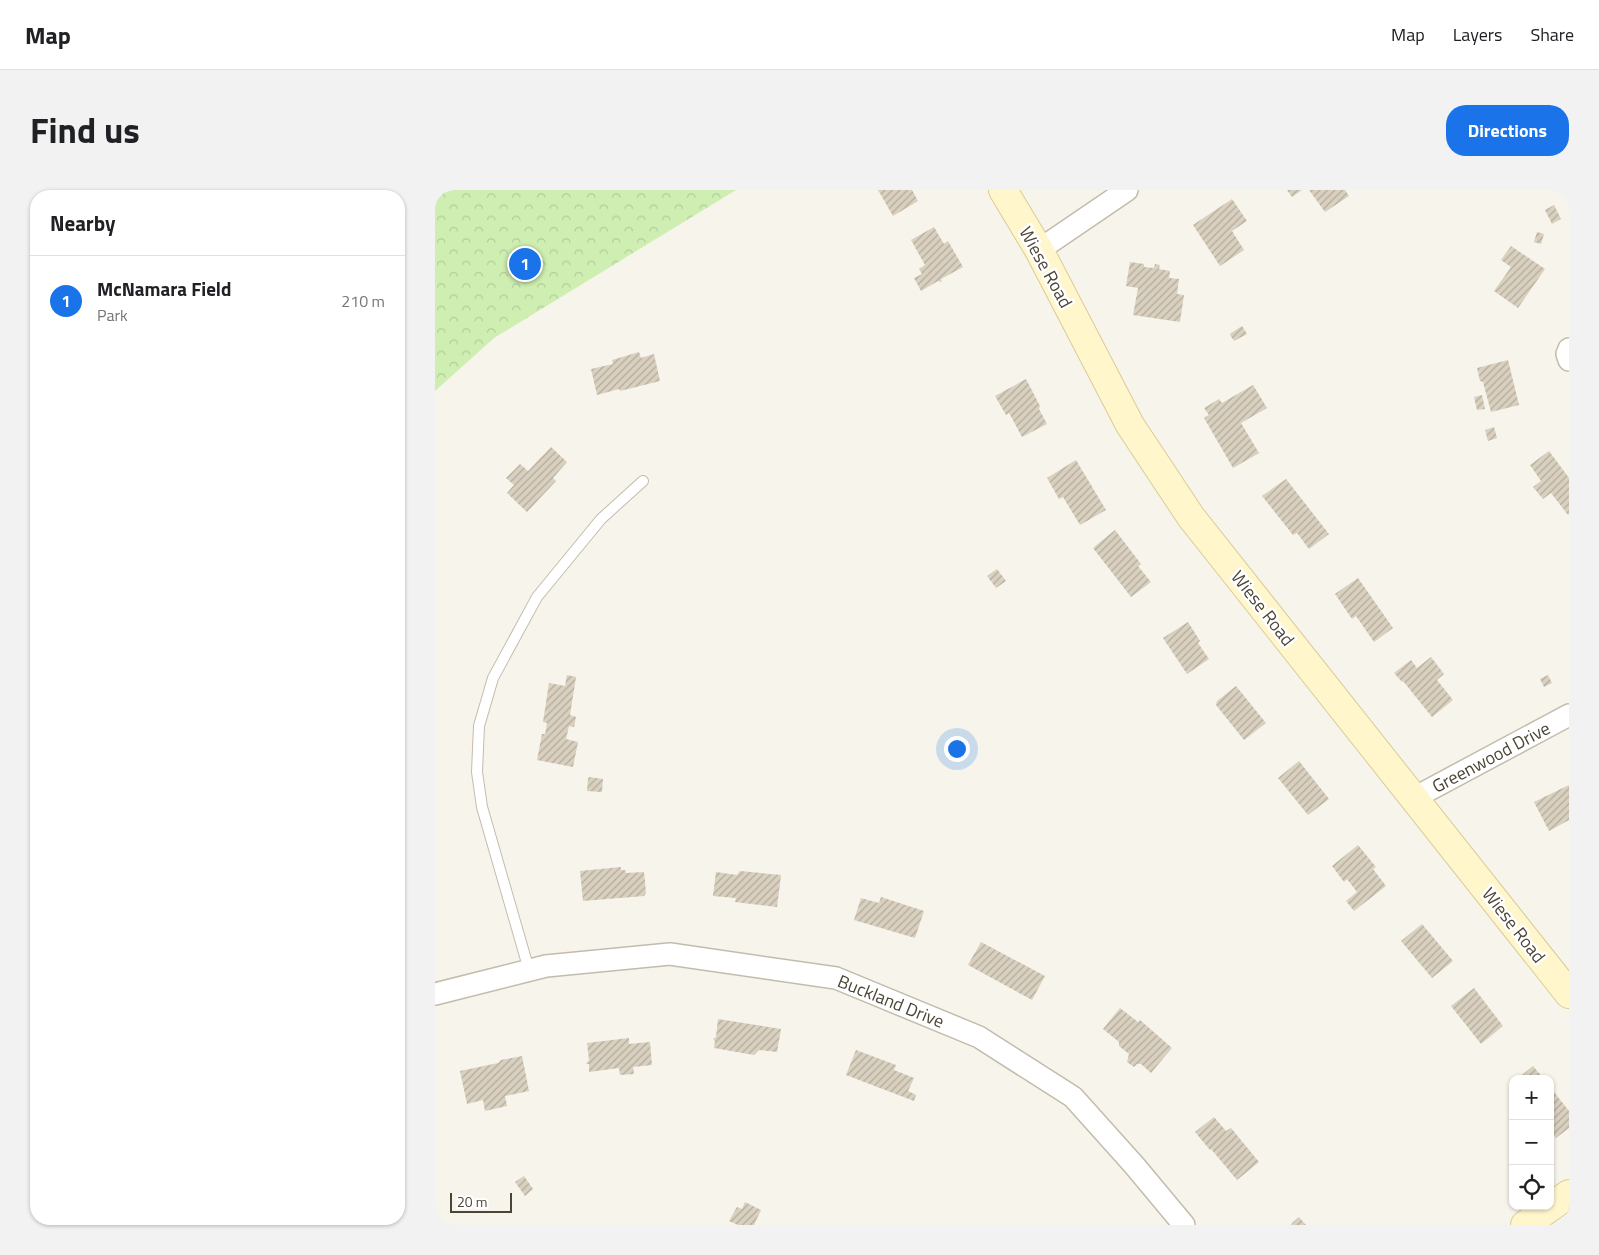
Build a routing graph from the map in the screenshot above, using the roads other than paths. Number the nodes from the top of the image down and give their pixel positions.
1 (1003, 190) edge
2 (1127, 190) edge
3 (1039, 250) junction
4 (1569, 349) edge
5 (1569, 360) edge
6 (643, 481) dead end
7 (1569, 715) edge
8 (1414, 798) junction
9 (529, 970) junction
10 (435, 994) edge
11 (1569, 994) edge
12 (1569, 1194) edge
13 (1184, 1225) edge
14 (1525, 1225) edge

1 - 3 street, Wiese Road
2 - 3 street
3 - 8 street, Wiese Road
4 - 5 street
6 - 9 lane
7 - 8 street, Greenwood Drive
8 - 11 street, Wiese Road
9 - 10 street, Buckland Drive
9 - 13 street, Buckland Drive
12 - 14 street

